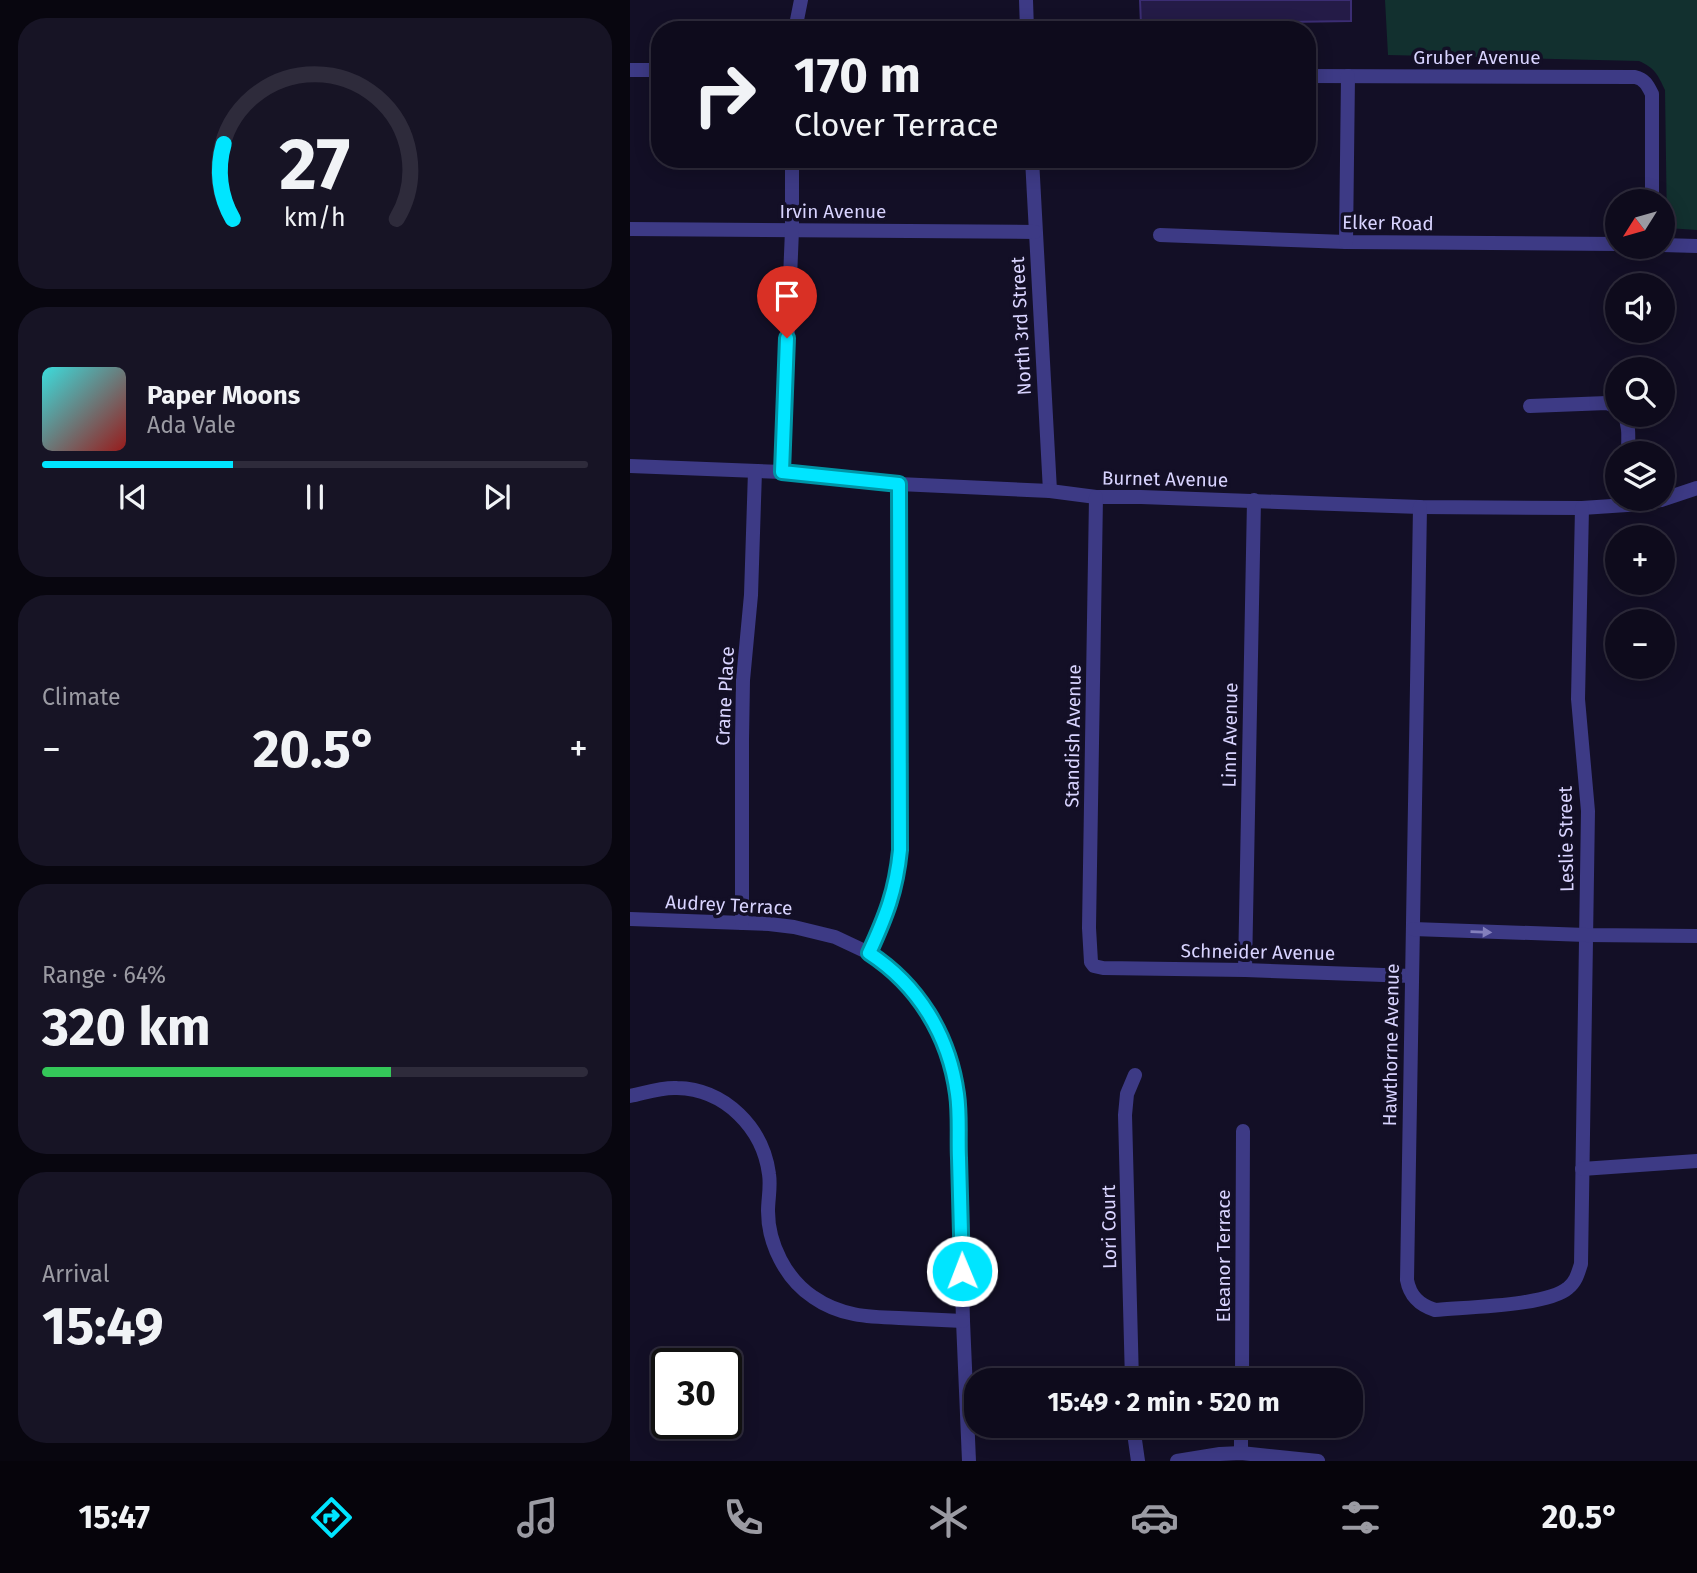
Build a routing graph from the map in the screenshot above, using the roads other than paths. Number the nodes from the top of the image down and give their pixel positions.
1 (801, 0) edge
2 (1026, 0) edge
3 (797, 21) edge
4 (1027, 21) edge
5 (630, 70) edge
6 (651, 70) edge
7 (1316, 76) edge
8 (1348, 76) junction
9 (792, 168) edge
10 (1032, 168) edge
11 (1652, 189) edge
12 (630, 229) edge
13 (792, 230) junction
14 (1035, 232) junction
15 (1160, 235) dead end
16 (1346, 242) junction
17 (1605, 244) edge
18 (1675, 245) edge
19 (1697, 246) edge
20 (1605, 404) edge
21 (1530, 406) dead end
22 (630, 467) edge
23 (755, 471) junction
24 (782, 472) junction
25 (899, 484) junction
26 (1697, 488) edge
27 (1050, 491) junction
28 (1675, 495) edge
29 (1096, 497) junction
30 (1254, 500) junction
31 (1605, 505) edge
32 (1420, 506) junction
33 (1582, 508) junction
34 (630, 919) edge
35 (742, 923) junction
36 (1413, 929) junction
37 (1586, 935) junction
38 (1697, 936) edge
39 (869, 953) junction
40 (1103, 968) joint
41 (1245, 970) junction
42 (1412, 976) junction
43 (1135, 1075) dead end
44 (630, 1096) edge
45 (1243, 1131) dead end
46 (1697, 1161) edge
47 (1582, 1169) junction
48 (963, 1321) junction
49 (1132, 1368) edge
50 (1242, 1368) edge
51 (1135, 1438) edge
52 (1241, 1438) edge
53 (1241, 1453) junction
54 (969, 1461) edge
55 (1138, 1461) edge
56 (1177, 1461) edge
57 (1318, 1461) edge

1 - 3 street
2 - 4 street
5 - 6 street
7 - 8 street, Gruber Avenue
8 - 11 street, Gruber Avenue
8 - 16 street
9 - 13 street
10 - 14 street, North 3rd Street
12 - 13 street, Irvin Avenue
13 - 14 street, Irvin Avenue
13 - 24 street
14 - 27 street, North 3rd Street
15 - 16 street, Elker Road
16 - 17 street, Elker Road
18 - 19 street
20 - 21 street
22 - 23 street, Burnet Avenue
23 - 24 street, Burnet Avenue
23 - 35 street, Crane Place
24 - 25 street, Burnet Avenue
25 - 27 street, Burnet Avenue
25 - 39 street
26 - 28 street, Burnet Avenue
27 - 29 street, Burnet Avenue
29 - 30 street, Burnet Avenue
29 - 40 street, Standish Avenue
30 - 32 street, Burnet Avenue
30 - 41 street, Linn Avenue
31 - 33 street, Burnet Avenue
32 - 33 street, Burnet Avenue
32 - 36 street, Hawthorne Avenue
33 - 37 street, Leslie Street
34 - 35 street, Audrey Terrace
35 - 39 street, Audrey Terrace
36 -> 37 street
36 - 42 street, Hawthorne Avenue
37 - 38 street
37 - 47 street, Leslie Street
39 - 48 street, Audrey Terrace
40 - 41 street, Schneider Avenue
41 - 42 street, Schneider Avenue
42 - 47 street, Hawthorne Avenue
43 - 49 street, Lori Court
44 - 48 street
45 - 50 street, Eleanor Terrace
46 - 47 street
48 - 54 street, Audrey Terrace
51 - 55 street
52 - 53 street
53 - 56 street
53 - 57 street

